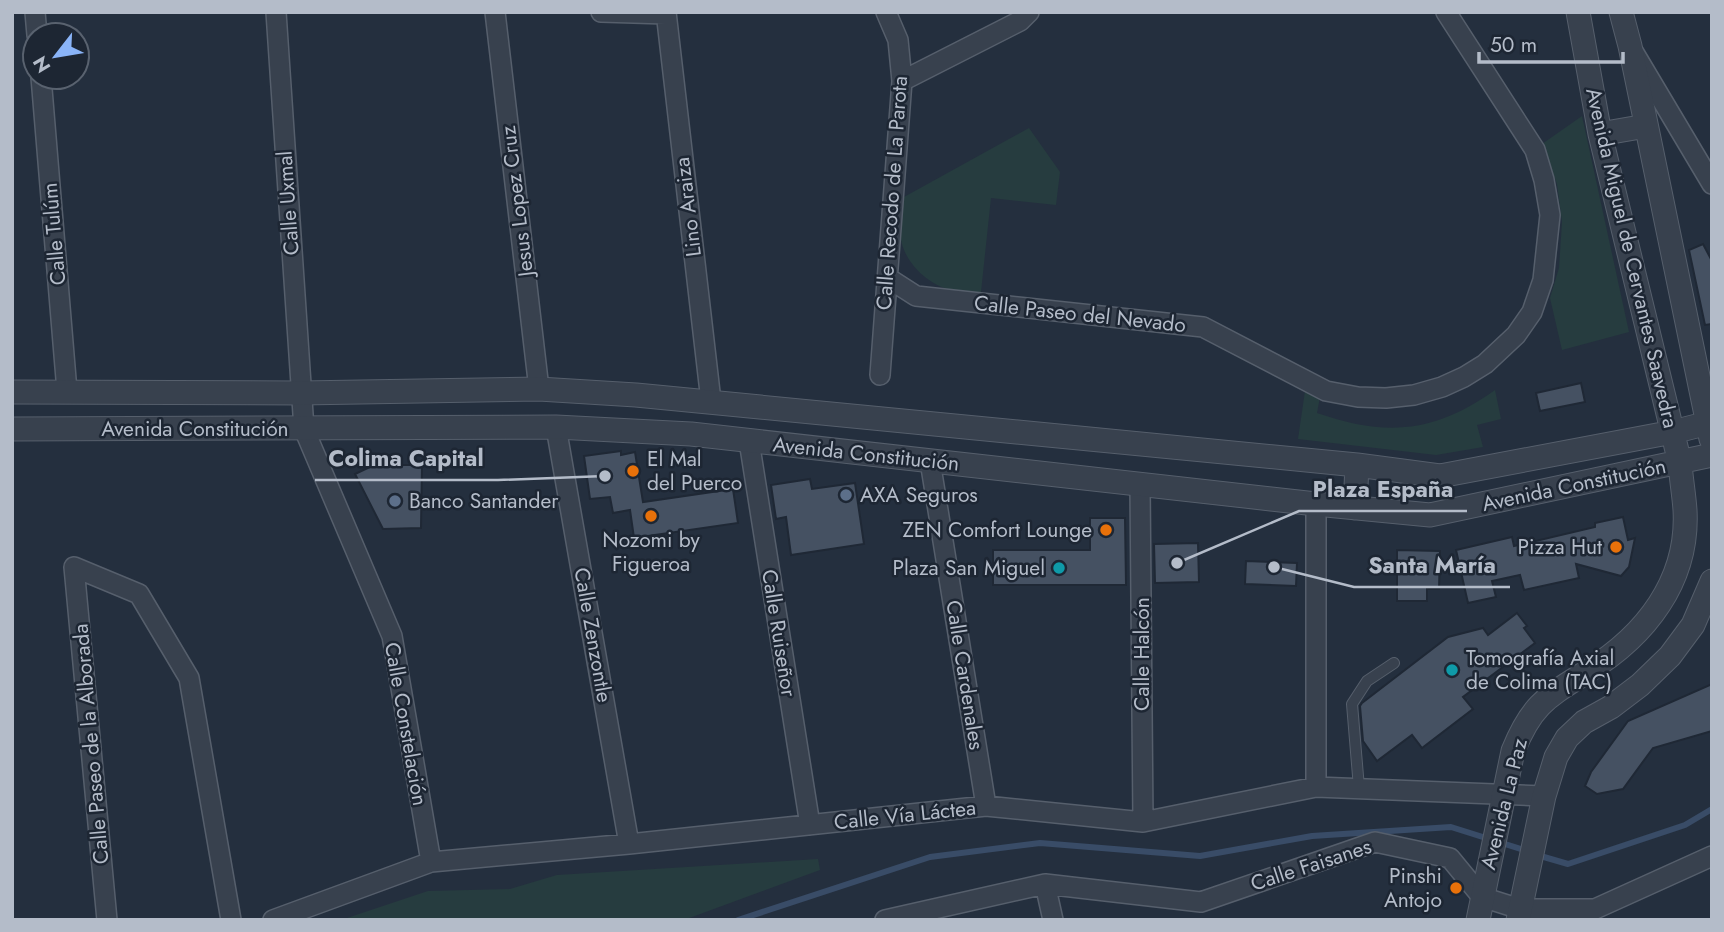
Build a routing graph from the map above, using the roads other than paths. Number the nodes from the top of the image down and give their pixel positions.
1 (276, 12) edge
2 (495, 12) edge
3 (601, 12) edge
4 (886, 12) edge
5 (1030, 12) edge
6 (1446, 12) edge
7 (1578, 12) edge
8 (1621, 12) edge
9 (666, 13) edge
10 (1630, 46) junction
11 (902, 80) junction
12 (42, 91) edge
13 (1646, 126) junction
14 (1600, 134) junction
15 (1712, 184) edge
16 (888, 278) junction
17 (880, 375) dead end
18 (539, 389) junction
19 (67, 391) junction
20 (12, 392) edge
21 (301, 393) junction
22 (711, 401) junction
23 (556, 427) junction
24 (12, 429) edge
25 (304, 429) junction
26 (1711, 429) edge
27 (1673, 432) junction
28 (749, 441) junction
29 (1712, 455) edge
30 (930, 461) junction
31 (1680, 463) junction
32 (1357, 465) junction
33 (1140, 485) junction
34 (1316, 505) junction
35 (1355, 508) junction
36 (1712, 581) edge
37 (1394, 663) dead end
38 (1316, 787) junction
39 (1359, 788) junction
40 (1504, 793) junction
41 (1544, 796) junction
42 (986, 806) junction
43 (1143, 822) junction
44 (810, 825) junction
45 (629, 844) junction
46 (1712, 856) edge
47 (431, 862) junction
48 (1045, 884) junction
49 (1482, 897) junction
50 (1203, 911) edge
51 (1519, 914) edge
52 (890, 919) edge
53 (107, 920) edge
54 (232, 920) edge
55 (272, 920) edge
56 (1053, 920) edge
57 (1478, 920) edge

1 - 21 street, Calle Uxmal
2 - 18 street, Jesus Lopez Cruz
3 - 9 street
4 - 11 street, Calle Recodo de La Parota
5 - 11 street
6 - 16 street, Calle Paseo del Nevado
7 - 14 street, Avenida Miguel de Cervantes Saavedra
8 - 10 street, Avenida Miguel de Cervantes Saavedra
9 - 22 street, Lino Araiza
10 - 13 street, Avenida Miguel de Cervantes Saavedra
10 - 15 street
11 - 16 street, Calle Recodo de La Parota
12 - 19 street, Calle Tulúm
13 - 14 street
13 - 26 street, Avenida Miguel de Cervantes Saavedra
14 - 27 street, Avenida Miguel de Cervantes Saavedra
16 - 17 street, Calle Recodo de La Parota
18 - 21 street, Avenida Constitución
18 - 22 street, Avenida Constitución
19 - 20 street, Avenida Constitución
19 - 21 street, Avenida Constitución
21 - 25 street, Calle Constelación
22 - 32 street, Avenida Constitución
23 - 25 street, Avenida Constitución
23 - 28 street, Avenida Constitución
23 - 45 street, Calle Zenzontle
24 - 25 street, Avenida Constitución
25 - 47 street, Calle Constelación
26 - 27 street, Avenida Constitución
27 - 31 street, Avenida Miguel de Cervantes Saavedra
27 - 32 street, Avenida Constitución
28 - 30 street, Avenida Constitución
28 - 44 street, Calle Ruiseñor
29 - 31 street, Avenida Constitución
30 - 33 street, Avenida Constitución
30 - 42 street, Calle Cardenales
31 - 35 street, Avenida Constitución
31 - 40 street, Avenida La Paz
32 - 35 street
33 - 34 street, Avenida Constitución
33 - 43 street, Calle Halcón
34 - 35 street, Avenida Constitución
34 - 38 street
36 - 41 street, Avenida La Paz
37 - 39 lane
38 - 39 street, Calle Vía Láctea
38 - 43 street, Calle Vía Láctea
39 - 40 street, Calle Vía Láctea
40 - 41 street, Calle Vía Láctea
40 - 49 street, Avenida La Paz
41 - 51 street, Avenida La Paz
42 - 43 street, Calle Vía Láctea
42 - 44 street, Calle Vía Láctea
44 - 45 street, Calle Vía Láctea
45 - 47 street, Calle Vía Láctea
46 - 51 street
47 - 55 street, Calle Vía Láctea
48 - 50 street, Calle Faisanes
48 - 52 street, Calle Faisanes
48 - 56 street
49 - 50 street, Calle Faisanes
49 - 51 street
49 - 57 street, Avenida La Paz
53 - 54 street, Calle Paseo de la Alborada

